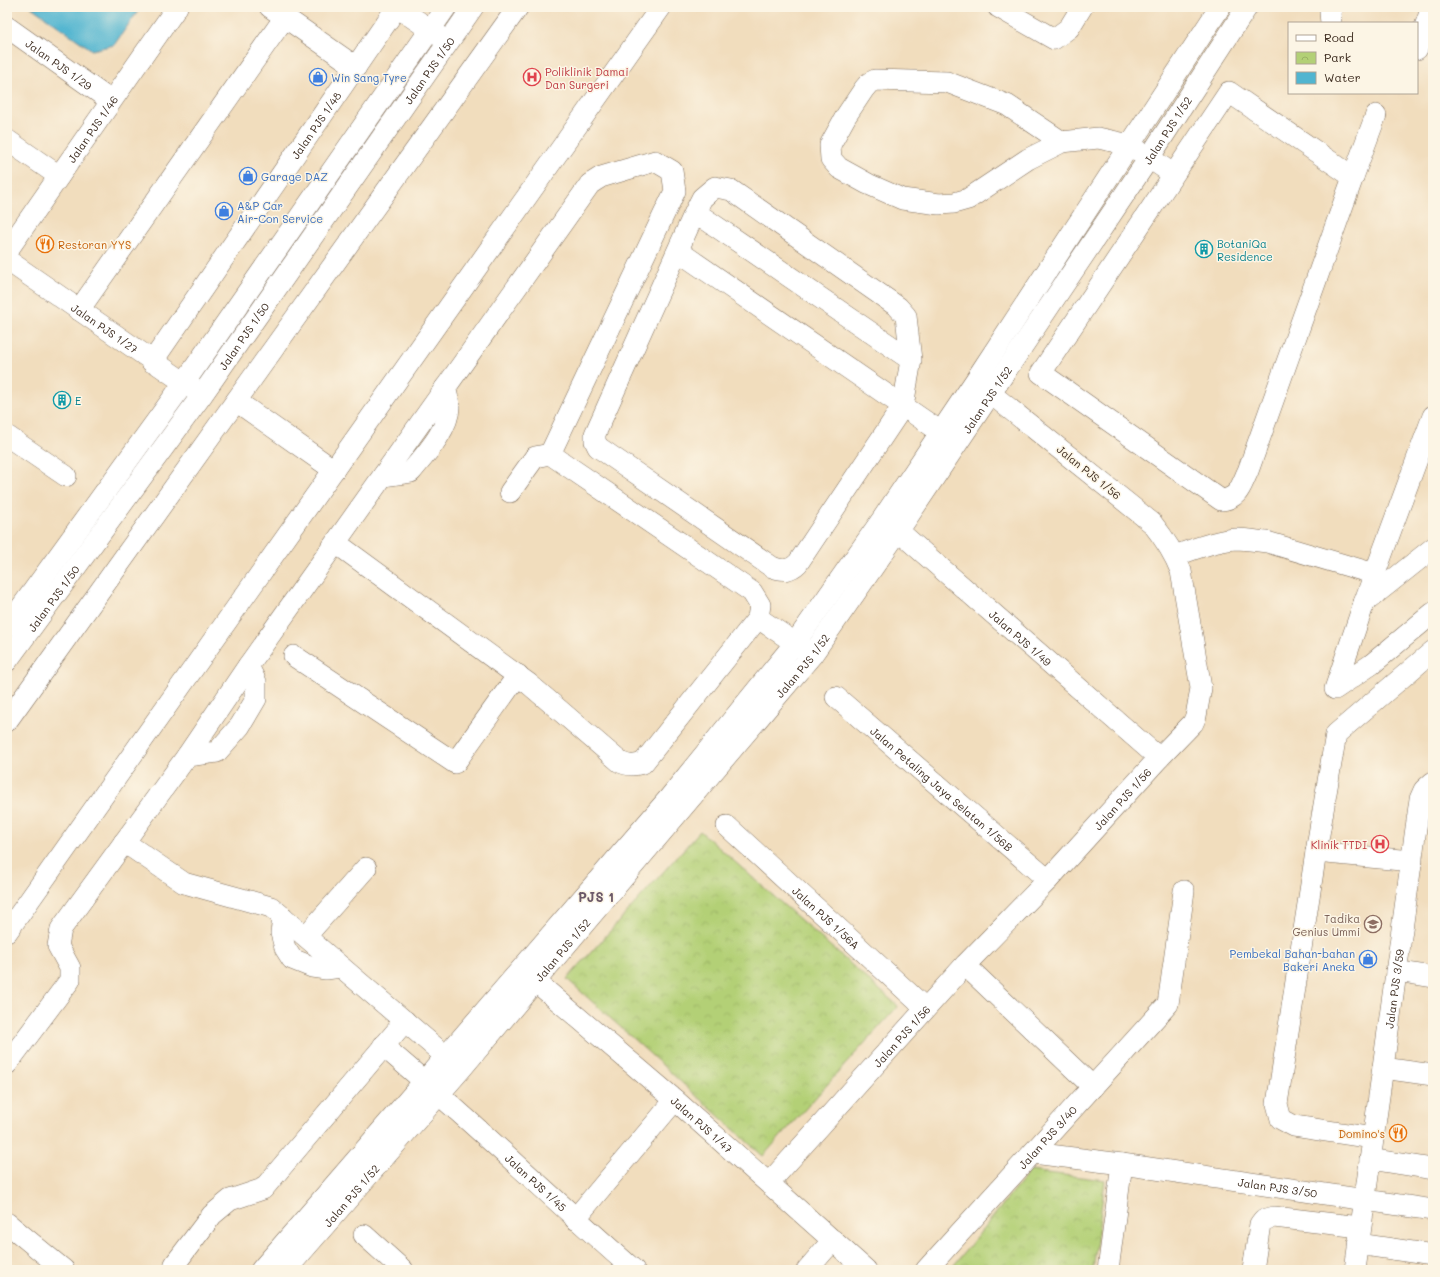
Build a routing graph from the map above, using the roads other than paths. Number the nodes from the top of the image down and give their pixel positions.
1 (177, 7) edge
2 (397, 7) edge
3 (446, 7) edge
4 (474, 7) edge
5 (518, 7) edge
6 (661, 7) edge
7 (998, 7) edge
8 (1082, 7) edge
9 (1220, 7) edge
10 (1247, 7) edge
11 (1332, 7) edge
12 (1432, 7) edge
13 (277, 12) edge
14 (1331, 22) edge
15 (7, 27) edge
16 (430, 30) junction
17 (449, 42) junction
18 (1418, 46) edge
19 (356, 67) junction
20 (111, 101) junction
21 (1376, 115) dead end
22 (7, 140) edge
23 (1062, 142) junction
24 (1130, 145) junction
25 (1149, 158) junction
26 (1173, 174) junction
27 (59, 176) junction
28 (1353, 177) junction
29 (695, 212) junction
30 (7, 251) edge
31 (678, 251) junction
32 (7, 260) edge
33 (79, 310) junction
34 (911, 360) junction
35 (152, 362) junction
36 (184, 383) junction
37 (990, 393) junction
38 (202, 395) junction
39 (236, 401) junction
40 (903, 406) junction
41 (1433, 416) edge
42 (7, 436) edge
43 (948, 438) junction
44 (550, 454) junction
45 (334, 470) junction
46 (66, 476) dead end
47 (510, 492) dead end
48 (883, 518) junction
49 (899, 530) junction
50 (336, 543) junction
51 (1433, 548) edge
52 (1175, 556) junction
53 (1375, 574) junction
54 (1364, 603) junction
55 (1433, 613) edge
56 (758, 618) junction
57 (7, 627) edge
58 (804, 649) junction
59 (1433, 651) edge
60 (294, 656) dead end
61 (7, 661) edge
62 (523, 679) junction
63 (836, 697) dead end
64 (7, 721) edge
65 (1159, 758) junction
66 (1433, 782) edge
67 (727, 826) dead end
68 (124, 842) junction
69 (1316, 852) junction
70 (1412, 861) junction
71 (366, 868) dead end
72 (1048, 880) junction
73 (1184, 891) dead end
74 (283, 917) junction
75 (7, 932) edge
76 (306, 936) junction
77 (965, 965) junction
78 (341, 967) junction
79 (1396, 971) junction
80 (1433, 977) edge
81 (535, 981) junction
82 (925, 1008) junction
83 (405, 1021) junction
84 (383, 1046) junction
85 (453, 1063) junction
86 (7, 1064) edge
87 (1383, 1068) junction
88 (1433, 1075) edge
89 (432, 1087) junction
90 (1093, 1087) junction
91 (675, 1100) junction
92 (1373, 1138) junction
93 (1033, 1153) junction
94 (1370, 1159) junction
95 (1122, 1164) junction
96 (1433, 1170) edge
97 (769, 1184) junction
98 (1364, 1200) junction
99 (1433, 1210) edge
100 (575, 1219) junction
101 (9, 1225) edge
102 (364, 1235) dead end
103 (1359, 1235) junction
104 (833, 1240) junction
105 (1433, 1255) edge
106 (58, 1265) edge
107 (174, 1270) edge
108 (261, 1270) edge
109 (286, 1270) edge
110 (403, 1270) edge
111 (634, 1270) edge
112 (807, 1270) edge
113 (866, 1270) edge
114 (926, 1270) edge
115 (1108, 1270) edge
116 (1253, 1270) edge
117 (1355, 1270) edge

1 - 20 street, Jalan PJS 1/46
2 - 16 street
2 - 19 street, Jalan PJS 1/48
3 - 16 street, Jalan PJS 1/50
4 - 17 street, Jalan PJS 1/50
5 - 39 street
6 - 45 street
7 - 8 street
9 - 24 street, Jalan PJS 1/52
10 - 25 street, Jalan PJS 1/52
11 - 14 street
12 - 18 street
13 - 19 street
13 - 33 street
15 - 20 street, Jalan PJS 1/29
16 - 17 street
16 - 36 street, Jalan PJS 1/50
17 - 38 street, Jalan PJS 1/50
19 - 35 street, Jalan PJS 1/48
20 - 27 street, Jalan PJS 1/46
21 - 28 street
22 - 27 street
23 - 23 street
23 - 24 street
24 - 25 street
24 - 43 street, Jalan PJS 1/52
25 - 26 street
25 - 37 street, Jalan PJS 1/52
26 - 28 street
26 - 28 street
27 - 30 street, Jalan PJS 1/46
29 - 31 street
29 - 34 street
29 - 34 street
31 - 40 street
31 - 40 street
32 - 33 street, Jalan PJS 1/27
33 - 35 street, Jalan PJS 1/27
34 - 40 street
35 - 36 street, Jalan PJS 1/27
36 - 38 street, Jalan PJS 1/27
36 - 57 street, Jalan PJS 1/50
37 - 43 street, Jalan PJS 1/52
37 - 52 street, Jalan PJS 1/56
38 - 61 street, Jalan PJS 1/50
39 - 45 street
39 - 64 street
40 - 43 street
41 - 53 street
42 - 46 street
43 - 48 street, Jalan PJS 1/52
43 - 49 street, Jalan PJS 1/52
44 - 47 street
44 - 50 street
44 - 56 street
45 - 75 street
48 - 49 street, Jalan PJS 1/49
48 - 58 street, Jalan PJS 1/52
49 - 58 street, Jalan PJS 1/52
49 - 65 street, Jalan PJS 1/49
50 - 62 street
50 - 68 street
51 - 54 street
52 - 53 street
52 - 65 street, Jalan PJS 1/56
53 - 54 street
54 - 55 street
56 - 58 street
56 - 62 street
58 - 81 street, Jalan PJS 1/52
58 - 85 street, Jalan PJS 1/52
59 - 69 street
60 - 62 street
63 - 72 street, Jalan Petaling Jaya Selatan 1/56B
65 - 72 street, Jalan PJS 1/56
66 - 70 street, Jalan PJS 3/59
67 - 82 street, Jalan PJS 1/56A
68 - 74 street
68 - 86 street
69 - 70 street
69 - 92 street
70 - 79 street, Jalan PJS 3/59
71 - 76 street
72 - 77 street, Jalan PJS 1/56
73 - 90 street, Jalan PJS 3/40
74 - 76 street
74 - 78 street
76 - 78 street
77 - 82 street, Jalan PJS 1/56
77 - 90 street
78 - 83 street
79 - 80 street
79 - 87 street, Jalan PJS 3/59
81 - 85 street, Jalan PJS 1/52
81 - 91 street, Jalan PJS 1/47
82 - 97 street, Jalan PJS 1/56
83 - 84 street
83 - 85 street
84 - 89 street, Jalan PJS 1/45
84 - 107 street
85 - 89 street, Jalan PJS 1/52
87 - 88 street
87 - 92 street, Jalan PJS 3/59
89 - 100 street, Jalan PJS 1/45
89 - 108 street, Jalan PJS 1/52
89 - 109 street, Jalan PJS 1/52
90 - 93 street, Jalan PJS 3/40
91 - 97 street, Jalan PJS 1/47
91 - 100 street
92 - 94 street, Jalan PJS 3/59
93 - 95 street, Jalan PJS 3/50
93 - 114 street, Jalan PJS 3/40
94 - 96 street
94 - 98 street, Jalan PJS 3/59
95 - 98 street, Jalan PJS 3/50
95 - 115 street
97 - 104 street, Jalan PJS 1/47
98 - 99 street, Jalan PJS 3/50
98 - 103 street, Jalan PJS 3/59
100 - 111 street, Jalan PJS 1/45
101 - 106 street
102 - 110 street
103 - 105 street
103 - 116 street
103 - 117 street, Jalan PJS 3/59
104 - 112 street
104 - 113 street, Jalan PJS 1/47

